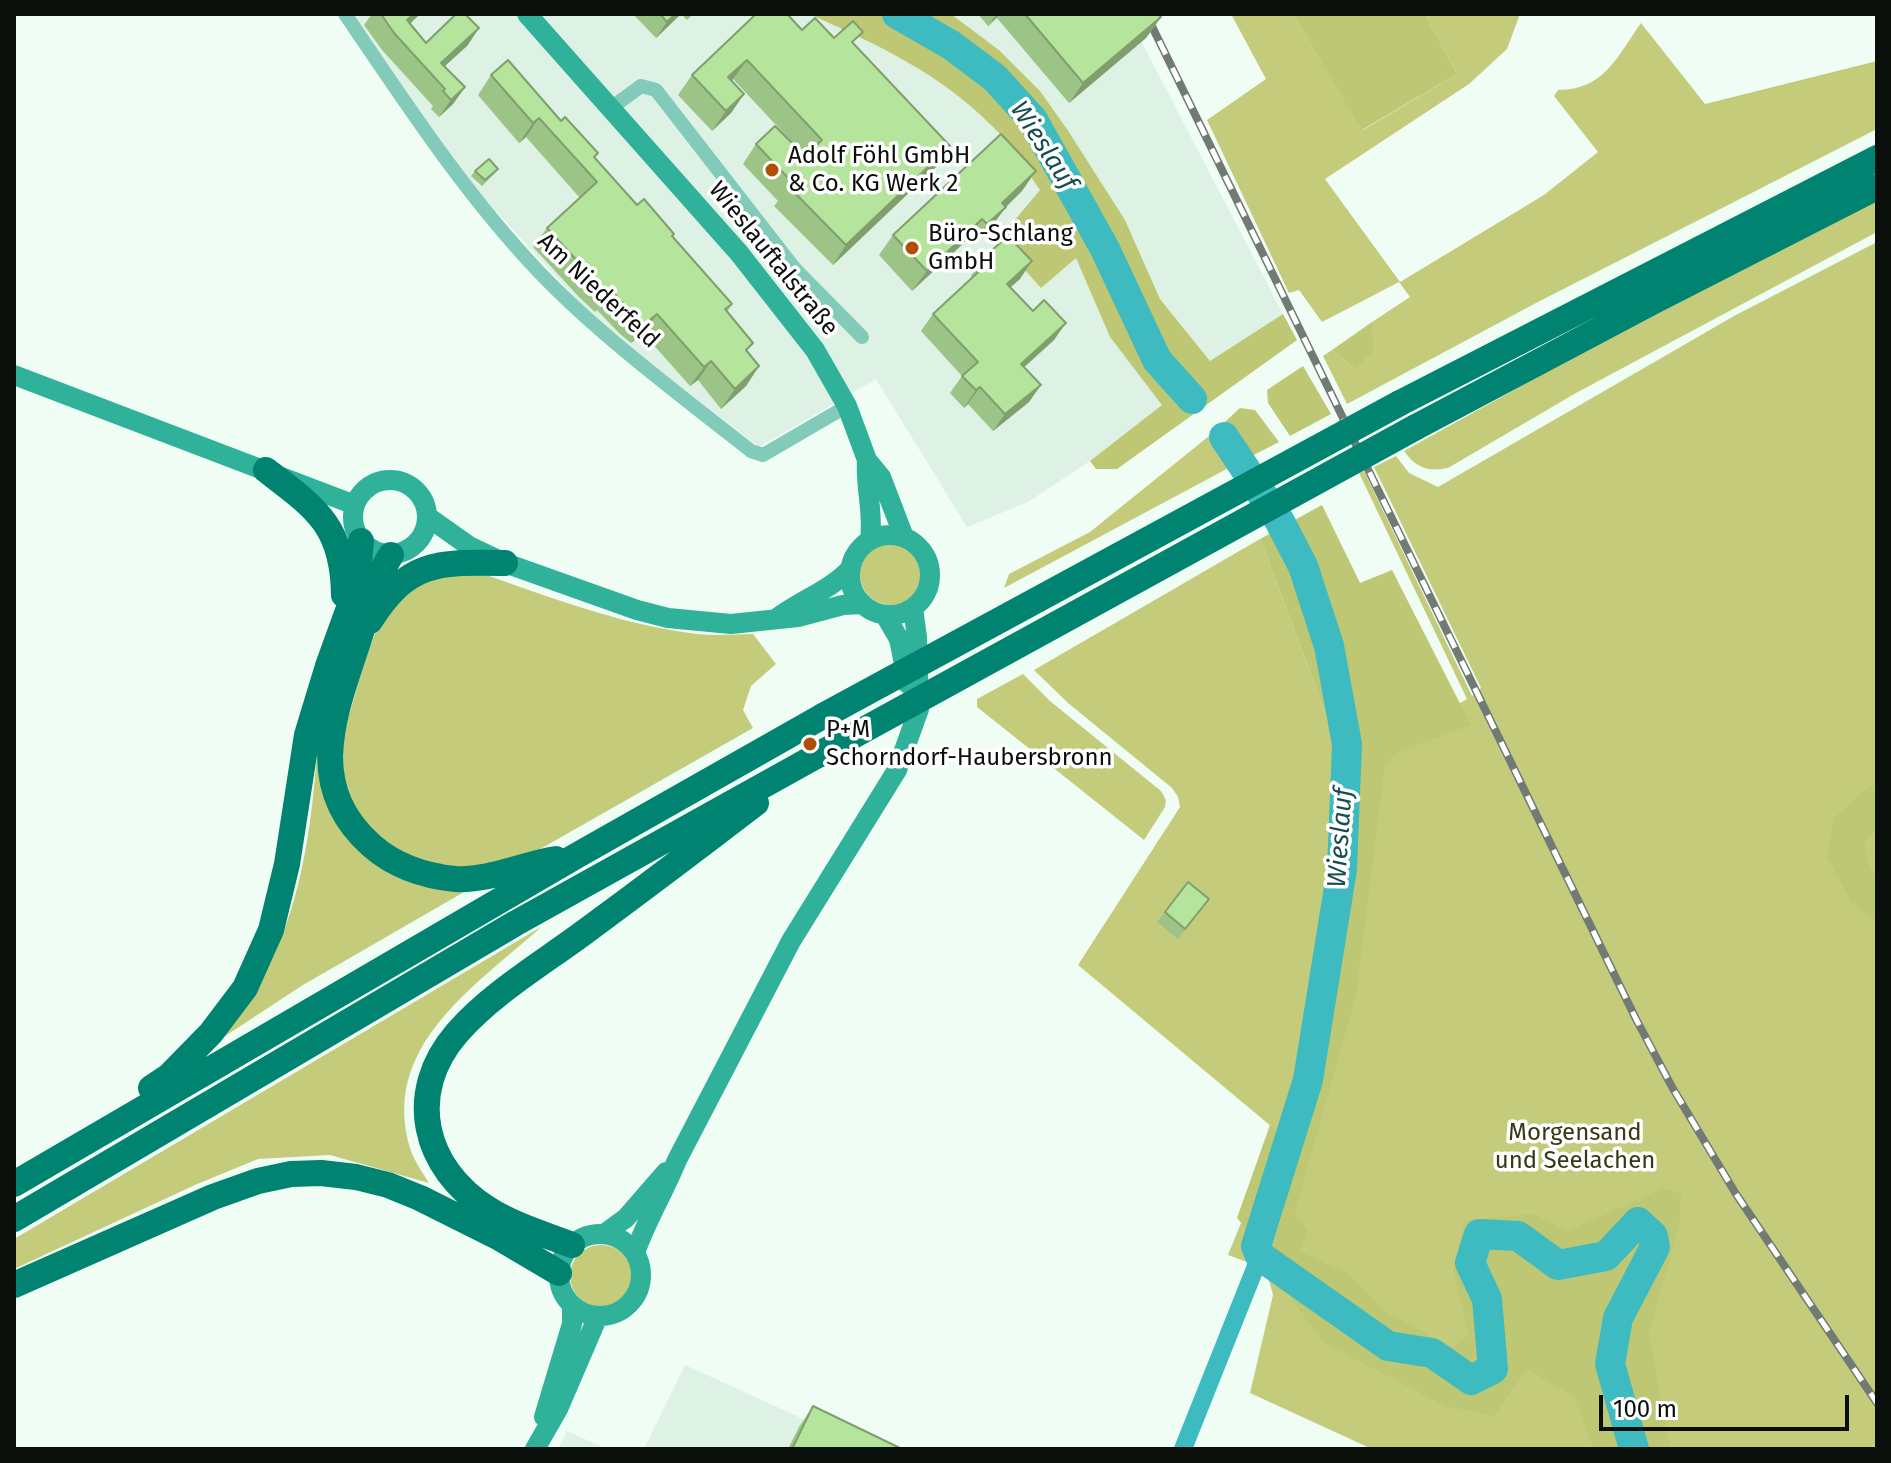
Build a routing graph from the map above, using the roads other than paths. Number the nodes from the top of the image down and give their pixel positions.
1 (345, 14) edge
2 (527, 14) edge
3 (611, 108) junction
4 (1877, 158) edge
5 (1877, 187) edge
6 (862, 337) dead end
7 (14, 375) edge
8 (847, 406) junction
9 (867, 460) junction
10 (266, 470) junction
11 (355, 505) junction
12 (428, 517) junction
13 (904, 537) junction
14 (870, 540) junction
15 (361, 541) junction
16 (416, 544) junction
17 (469, 546) junction
18 (391, 555) junction
19 (505, 563) junction
20 (851, 568) junction
21 (863, 604) junction
22 (913, 608) junction
23 (885, 615) junction
24 (774, 620) junction
25 (350, 635) junction
26 (909, 732) junction
27 (818, 755) junction
28 (576, 856) junction
29 (84, 1144) junction
30 (677, 1160) junction
31 (14, 1184) edge
32 (14, 1219) edge
33 (604, 1234) junction
34 (572, 1245) junction
35 (635, 1253) junction
36 (559, 1273) junction
37 (14, 1285) edge
38 (572, 1305) junction
39 (598, 1316) junction
40 (538, 1443) edge

1 - 8 street, Am Niederfeld
2 - 3 main road, Wieslauftalstraße
3 - 6 street, Wieslauftalstraße
3 - 8 main road, Wieslauftalstraße
4 - 28 highway, bridge
5 - 27 highway, bridge
7 - 10 main road
8 - 9 main road, Wieslauftalstraße
9 - 13 main road, Wieslauftalstraße
9 - 14 main road, Wieslauftalstraße
10 - 11 main road
10 - 25 highway
11 - 12 main road
11 - 15 main road
12 - 16 main road
12 - 17 main road
13 - 14 main road
13 - 22 main road, Wieslauftalstraße
14 - 20 main road
15 - 18 main road
15 - 25 highway
16 - 17 main road
16 - 18 main road
17 - 19 main road
18 - 25 highway
19 - 24 main road
19 - 25 highway
20 - 21 main road
20 - 24 main road
21 - 23 main road
21 - 24 main road
22 - 23 main road
22 - 26 main road
23 - 26 main road
25 - 28 highway
25 - 29 highway
26 - 30 main road
27 - 32 highway
27 - 34 highway
28 - 29 highway
29 - 31 highway
30 - 33 main road
30 - 35 main road
33 - 34 main road
33 - 35 main road
34 - 36 main road
35 - 39 main road
36 - 37 highway
36 - 38 main road
38 - 39 main road
38 - 40 main road
39 - 40 main road

